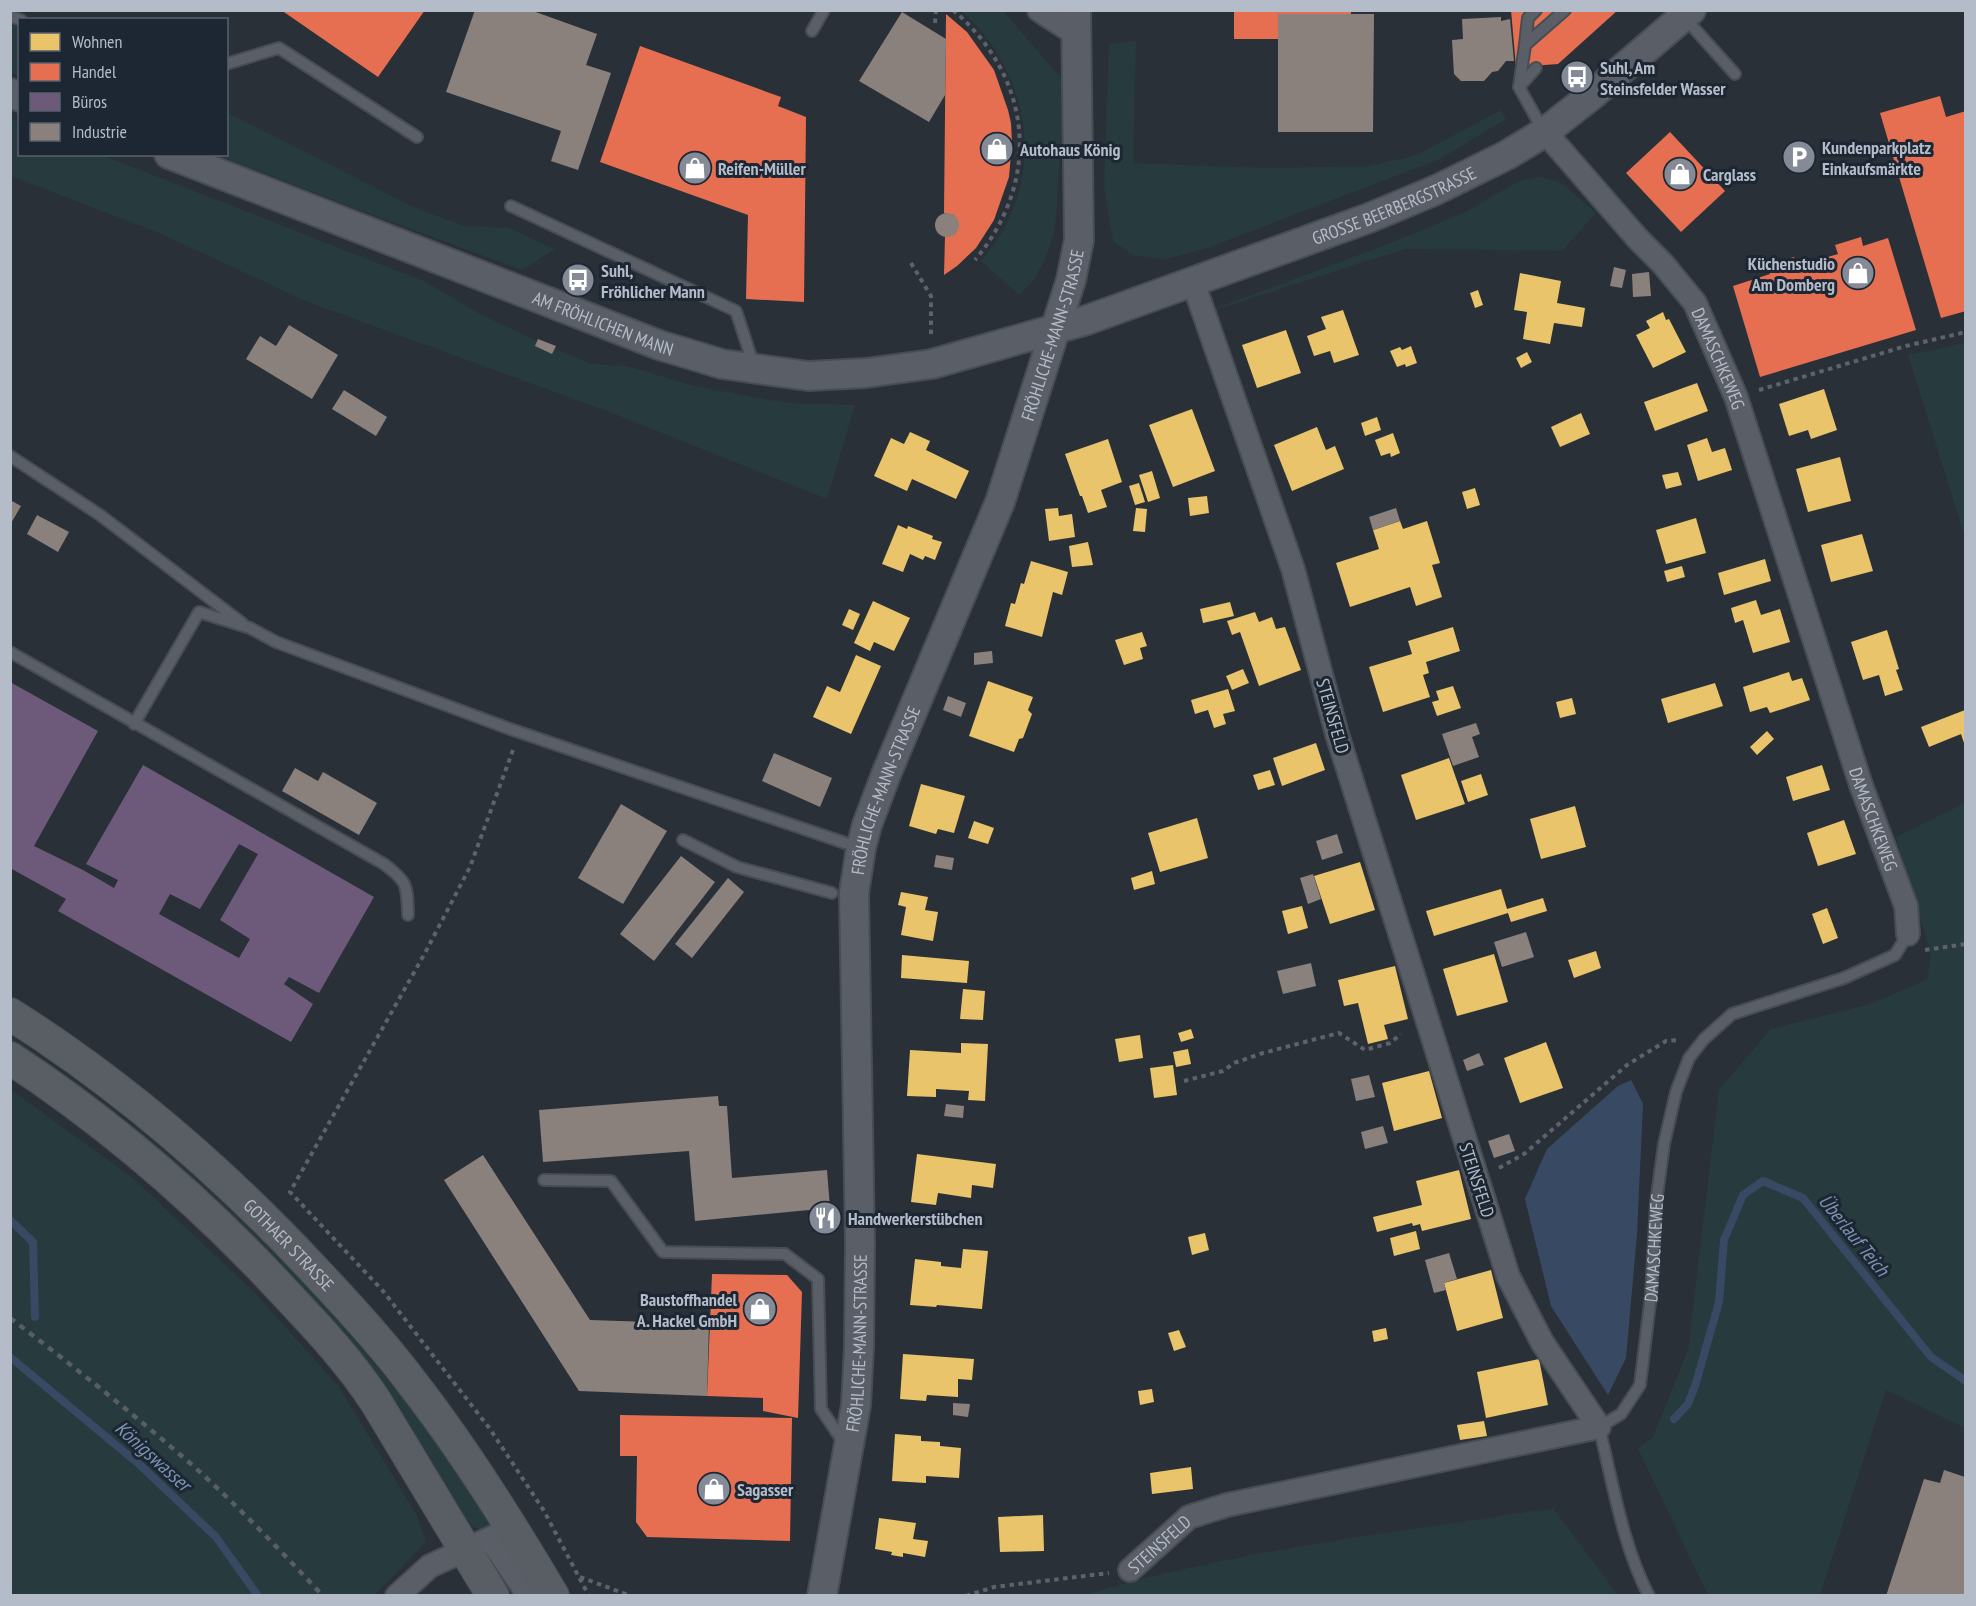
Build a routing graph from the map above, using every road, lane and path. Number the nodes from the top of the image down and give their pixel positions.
1 (824, 10) edge
2 (936, 10) edge
3 (953, 10) edge
4 (1039, 10) edge
5 (1565, 10) edge
6 (1528, 13) edge
7 (1684, 13) edge
8 (1076, 22) edge
9 (935, 23) dead end
10 (812, 31) dead end
11 (1525, 45) junction
12 (228, 63) edge
13 (1536, 68) dead end
14 (1735, 74) dead end
15 (1519, 87) junction
16 (1545, 132) junction
17 (417, 137) dead end
18 (174, 156) edge
19 (510, 206) dead end
20 (975, 260) dead end
21 (911, 263) dead end
22 (1192, 282) junction
23 (1057, 330) junction
24 (1965, 332) edge
25 (932, 364) junction
26 (755, 369) junction
27 (1736, 397) junction
28 (10, 456) edge
29 (249, 628) junction
30 (10, 652) edge
31 (134, 724) junction
32 (520, 732) junction
33 (683, 840) dead end
34 (861, 848) junction
35 (832, 893) dead end
36 (408, 915) dead end
37 (1908, 934) joint
38 (1965, 944) edge
39 (1895, 955) junction
40 (10, 1014) edge
41 (1401, 1034) dead end
42 (1704, 1039) junction
43 (10, 1058) edge
44 (1184, 1081) dead end
45 (1477, 1179) junction
46 (544, 1180) dead end
47 (1599, 1427) junction
48 (849, 1450) junction
49 (490, 1539) junction
50 (1130, 1570) joint
51 (580, 1577) junction
52 (398, 1596) edge
53 (493, 1596) edge
54 (529, 1596) edge
55 (553, 1596) edge
56 (589, 1596) edge
57 (631, 1596) edge
58 (822, 1596) edge
59 (966, 1596) edge
60 (1649, 1596) edge

1 - 10 lane
2 - 9 path
3 - 20 path
4 - 8 street
5 - 11 lane
6 - 11 lane
7 - 14 lane
7 - 16 street, GROSSE BEERBERGSTRASSE
8 - 23 street, FRÖHLICHE-MANN-STRASSE
11 - 15 lane
12 - 17 lane
13 - 15 lane
15 - 16 lane
16 - 22 street, GROSSE BEERBERGSTRASSE
16 - 27 street, DAMASCHKEWEG
18 - 26 street, AM FRÖHLICHEN MANN
19 - 26 lane
21 - 25 path
22 - 23 street, GROSSE BEERBERGSTRASSE
22 - 45 street, STEINSFELD
23 - 25 street, AM FRÖHLICHEN MANN
23 - 34 street, FRÖHLICHE-MANN-STRASSE
24 - 27 path
25 - 26 street, AM FRÖHLICHEN MANN
27 - 37 street, DAMASCHKEWEG
28 - 29 lane
29 - 31 lane
29 - 32 lane
30 - 31 lane
31 - 36 lane
32 - 34 lane
32 - 51 path
33 - 35 lane
34 - 48 street, FRÖHLICHE-MANN-STRASSE
37 - 39 lane, DAMASCHKEWEG
38 - 39 path
39 - 42 lane, DAMASCHKEWEG
40 - 49 main road, GOTHAER STRASSE
41 - 44 path
42 - 45 path
42 - 47 lane, DAMASCHKEWEG
43 - 49 main road, GOTHAER STRASSE
45 - 47 street, STEINSFELD
46 - 48 lane
47 - 50 street, STEINSFELD
47 - 60 lane
48 - 58 street, FRÖHLICHE-MANN-STRASSE
49 - 52 street
49 - 53 main road, GOTHAER STRASSE
49 - 54 street
49 - 55 main road, GOTHAER STRASSE
50 - 59 path, STEINSFELD
51 - 56 path
51 - 57 path

